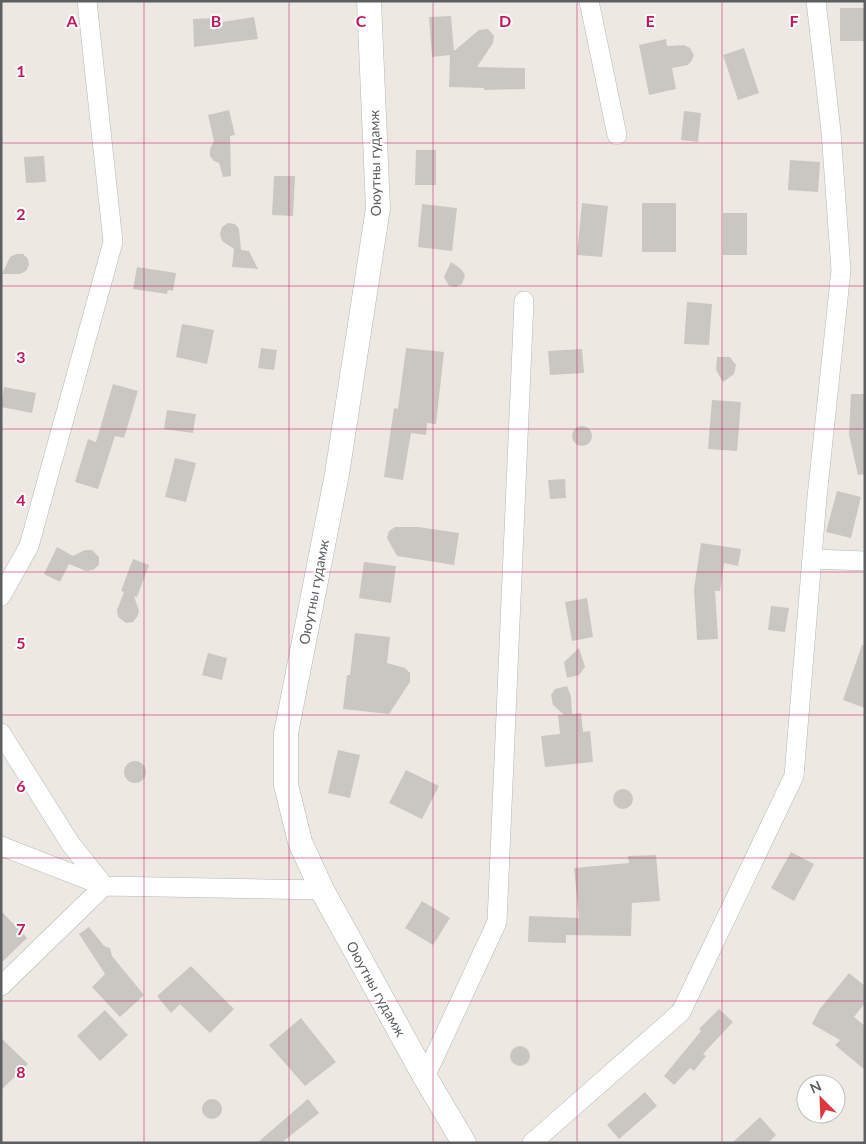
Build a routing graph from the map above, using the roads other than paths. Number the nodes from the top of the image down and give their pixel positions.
1 (87, 1) edge
2 (370, 1) edge
3 (589, 1) edge
4 (816, 1) edge
5 (617, 135) dead end
6 (524, 301) dead end
7 (812, 558) junction
8 (865, 561) edge
9 (1, 596) edge
10 (1, 733) edge
11 (1, 846) edge
12 (104, 886) junction
13 (322, 890) junction
14 (1, 986) edge
15 (425, 1077) junction
16 (464, 1143) edge
17 (532, 1143) edge

1 - 9 street
2 - 13 street, Оюутны гудамж
3 - 5 street
4 - 7 street
6 - 15 street
7 - 8 street
7 - 17 street
10 - 12 street
11 - 12 street
12 - 13 street
12 - 14 street
13 - 15 street, Оюутны гудамж
15 - 16 street, Оюутны гудамж

